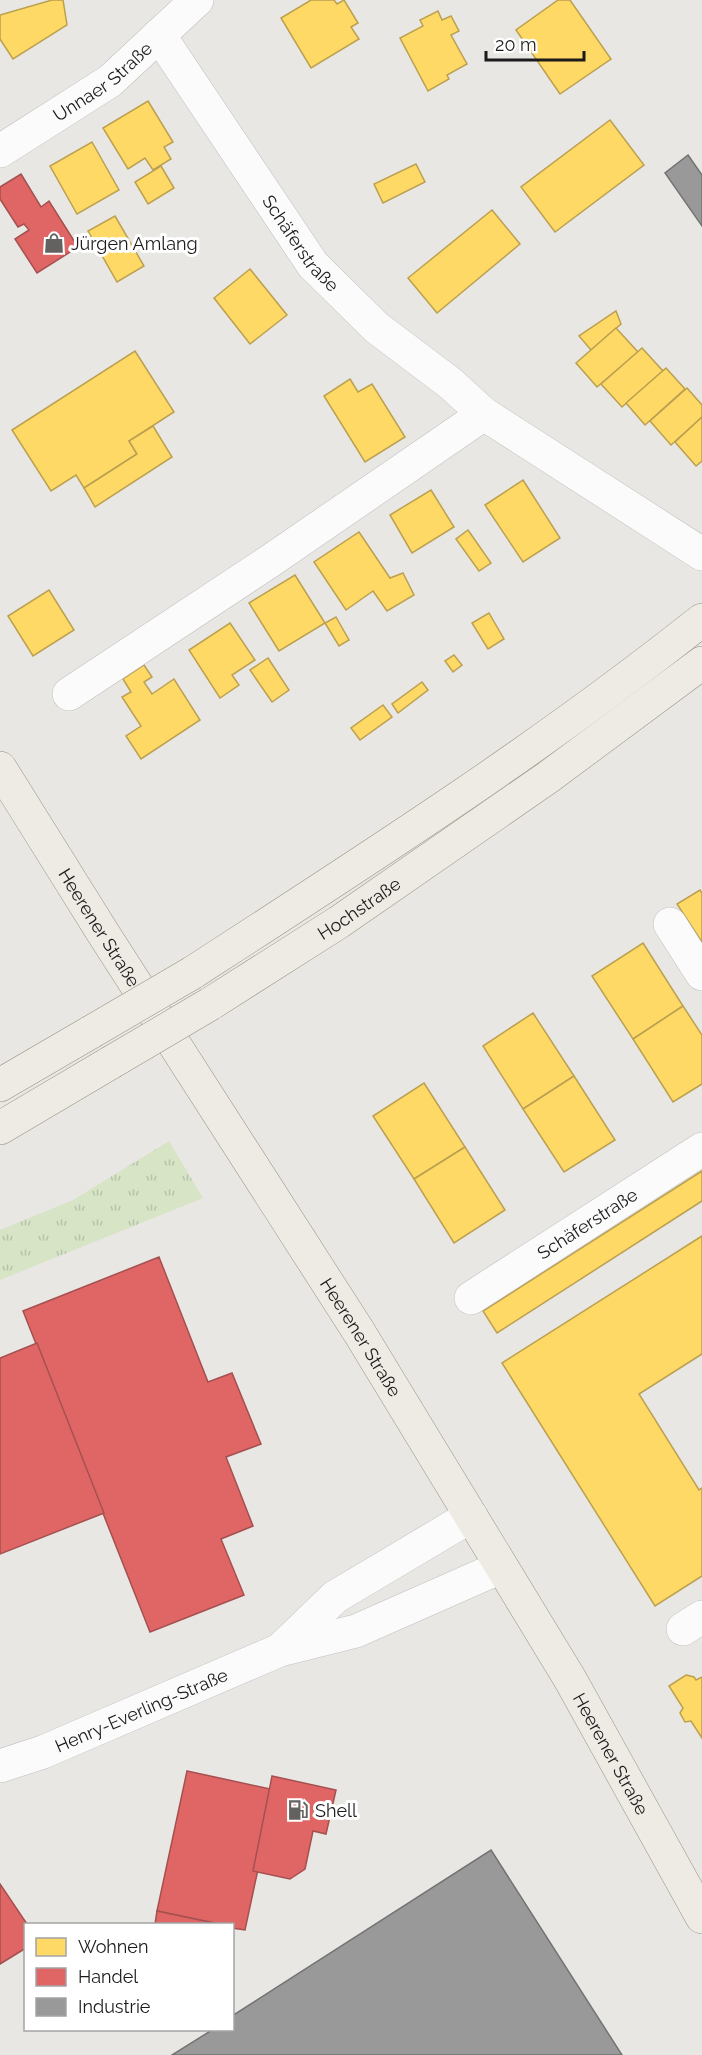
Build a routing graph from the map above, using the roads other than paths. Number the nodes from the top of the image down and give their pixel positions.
1 (197, 0) edge
2 (159, 35) junction
3 (0, 151) edge
4 (484, 414) junction
5 (702, 554) edge
6 (702, 620) edge
7 (702, 663) edge
8 (69, 694) dead end
9 (0, 768) edge
10 (670, 924) dead end
11 (702, 974) edge
12 (0, 1085) edge
13 (0, 1128) edge
14 (702, 1149) edge
15 (471, 1298) dead end
16 (471, 1516) junction
17 (501, 1567) junction
18 (280, 1650) junction
19 (0, 1766) edge
20 (702, 1917) edge

1 - 2 street, Unnaer Straße
2 - 3 street, Unnaer Straße
2 - 4 street, Schäferstraße
4 - 5 street, Schäferstraße
4 - 8 street
6 - 12 main road, Hochstraße, bridge
7 - 13 main road, Hochstraße, bridge
9 - 16 main road, Heerener Straße
10 - 11 street
14 - 15 street, Schäferstraße
16 - 17 main road, Heerener Straße
16 - 18 street, Henry-Everling-Straße
17 - 18 street, Henry-Everling-Straße
17 - 20 main road, Heerener Straße
18 - 19 street, Henry-Everling-Straße

